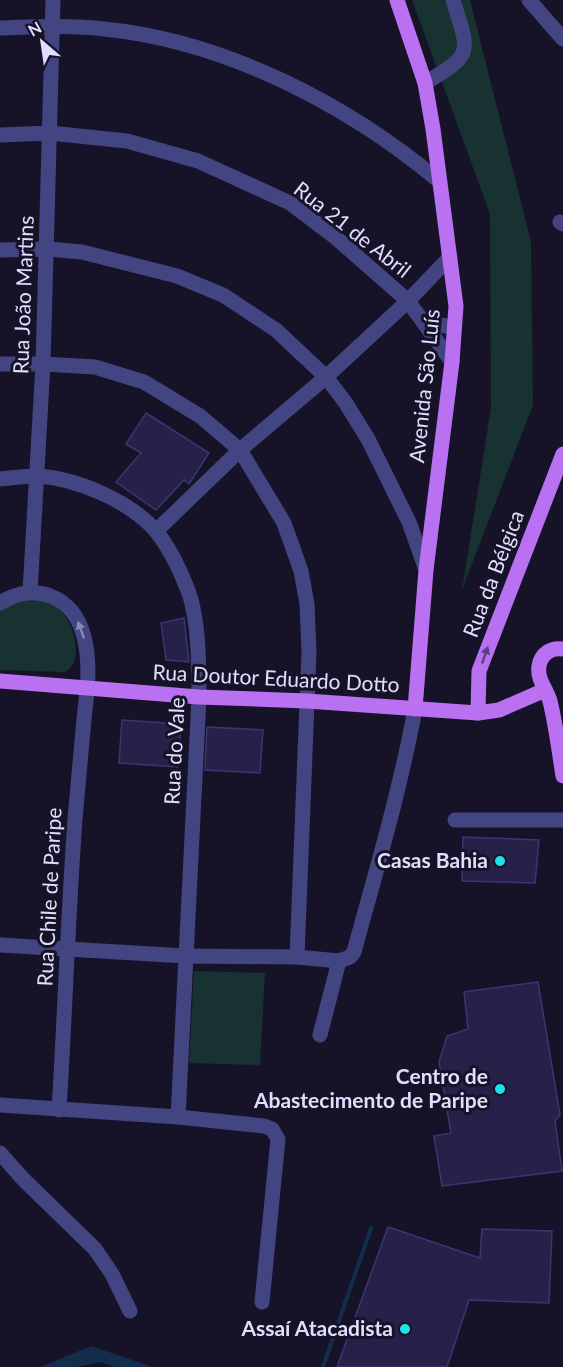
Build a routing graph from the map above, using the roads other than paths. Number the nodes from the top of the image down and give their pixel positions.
1 (54, 0) edge
2 (453, 0) edge
3 (528, 0) edge
4 (396, 2) edge
5 (53, 27) junction
6 (0, 28) edge
7 (563, 39) edge
8 (425, 82) junction
9 (50, 134) junction
10 (0, 135) edge
11 (439, 181) junction
12 (48, 249) junction
13 (0, 250) edge
14 (450, 257) junction
15 (408, 301) junction
16 (424, 324) junction
17 (454, 327) junction
18 (452, 362) junction
19 (0, 364) edge
20 (44, 364) junction
21 (326, 377) junction
22 (240, 450) junction
23 (563, 454) edge
24 (37, 476) junction
25 (0, 479) edge
26 (409, 522) junction
27 (431, 529) junction
28 (156, 531) junction
29 (426, 570) junction
30 (30, 592) junction
31 (0, 603) edge
32 (563, 649) edge
33 (0, 681) edge
34 (87, 687) junction
35 (545, 690) junction
36 (199, 697) junction
37 (307, 701) junction
38 (415, 709) junction
39 (478, 713) junction
40 (563, 777) edge
41 (455, 820) dead end
42 (563, 820) edge
43 (0, 945) edge
44 (68, 950) junction
45 (185, 956) junction
46 (297, 957) junction
47 (339, 961) junction
48 (320, 1035) dead end
49 (0, 1105) edge
50 (59, 1110) junction
51 (178, 1117) junction
52 (0, 1153) edge
53 (262, 1302) dead end
54 (130, 1311) dead end

1 - 5 street, Rua João Martins
2 - 8 street
3 - 7 street
4 - 8 main road, Avenida São Luís
5 - 6 street
5 - 9 street, Rua João Martins
5 - 11 street
8 - 11 main road, Avenida São Luís
9 - 10 street, Rua 21 de Abril
9 - 12 street, Rua João Martins
9 - 15 street, Rua 21 de Abril
11 - 14 main road, Avenida São Luís
12 - 13 street
12 - 20 street, Rua João Martins
12 - 21 street
14 - 15 street
14 - 17 main road, Avenida São Luís
15 - 16 street, Rua 21 de Abril
15 - 21 street
16 - 17 street
16 - 18 street, Rua 21 de Abril
17 - 18 main road, Avenida São Luís
18 - 27 main road, Avenida São Luís
19 - 20 street
20 - 22 street
20 - 24 street, Rua João Martins
21 - 22 street
21 - 26 street
22 - 28 street
22 - 37 street
39 -> 23 main road, Rua da Bélgica
24 - 25 street, Rua do Vale
24 - 28 street, Rua do Vale
24 - 30 street, Rua João Martins
26 - 27 street
26 - 29 street
27 - 29 main road, Avenida São Luís
28 - 36 street, Rua do Vale
29 - 38 main road, Avenida São Luís
30 - 31 street
34 -> 30 street, Rua Chile de Paripe
32 - 35 main road
33 - 34 main road, Rua Doutor Eduardo Dotto
34 - 36 main road, Rua Doutor Eduardo Dotto
34 - 44 street, Rua Chile de Paripe
35 - 39 main road, Rua Doutor Eduardo Dotto
35 - 40 main road
36 - 37 main road, Rua Doutor Eduardo Dotto
36 - 45 street, Rua do Vale
37 - 38 main road, Rua Doutor Eduardo Dotto
37 - 46 street
38 - 39 main road, Rua Doutor Eduardo Dotto
38 - 47 street
41 - 42 street
43 - 44 street
44 - 45 street
44 - 50 street, Rua Chile de Paripe
45 - 46 street
45 - 51 street, Rua do Vale
46 - 47 street
47 - 48 street
49 - 50 street
50 - 51 street
51 - 53 street
52 - 54 street

